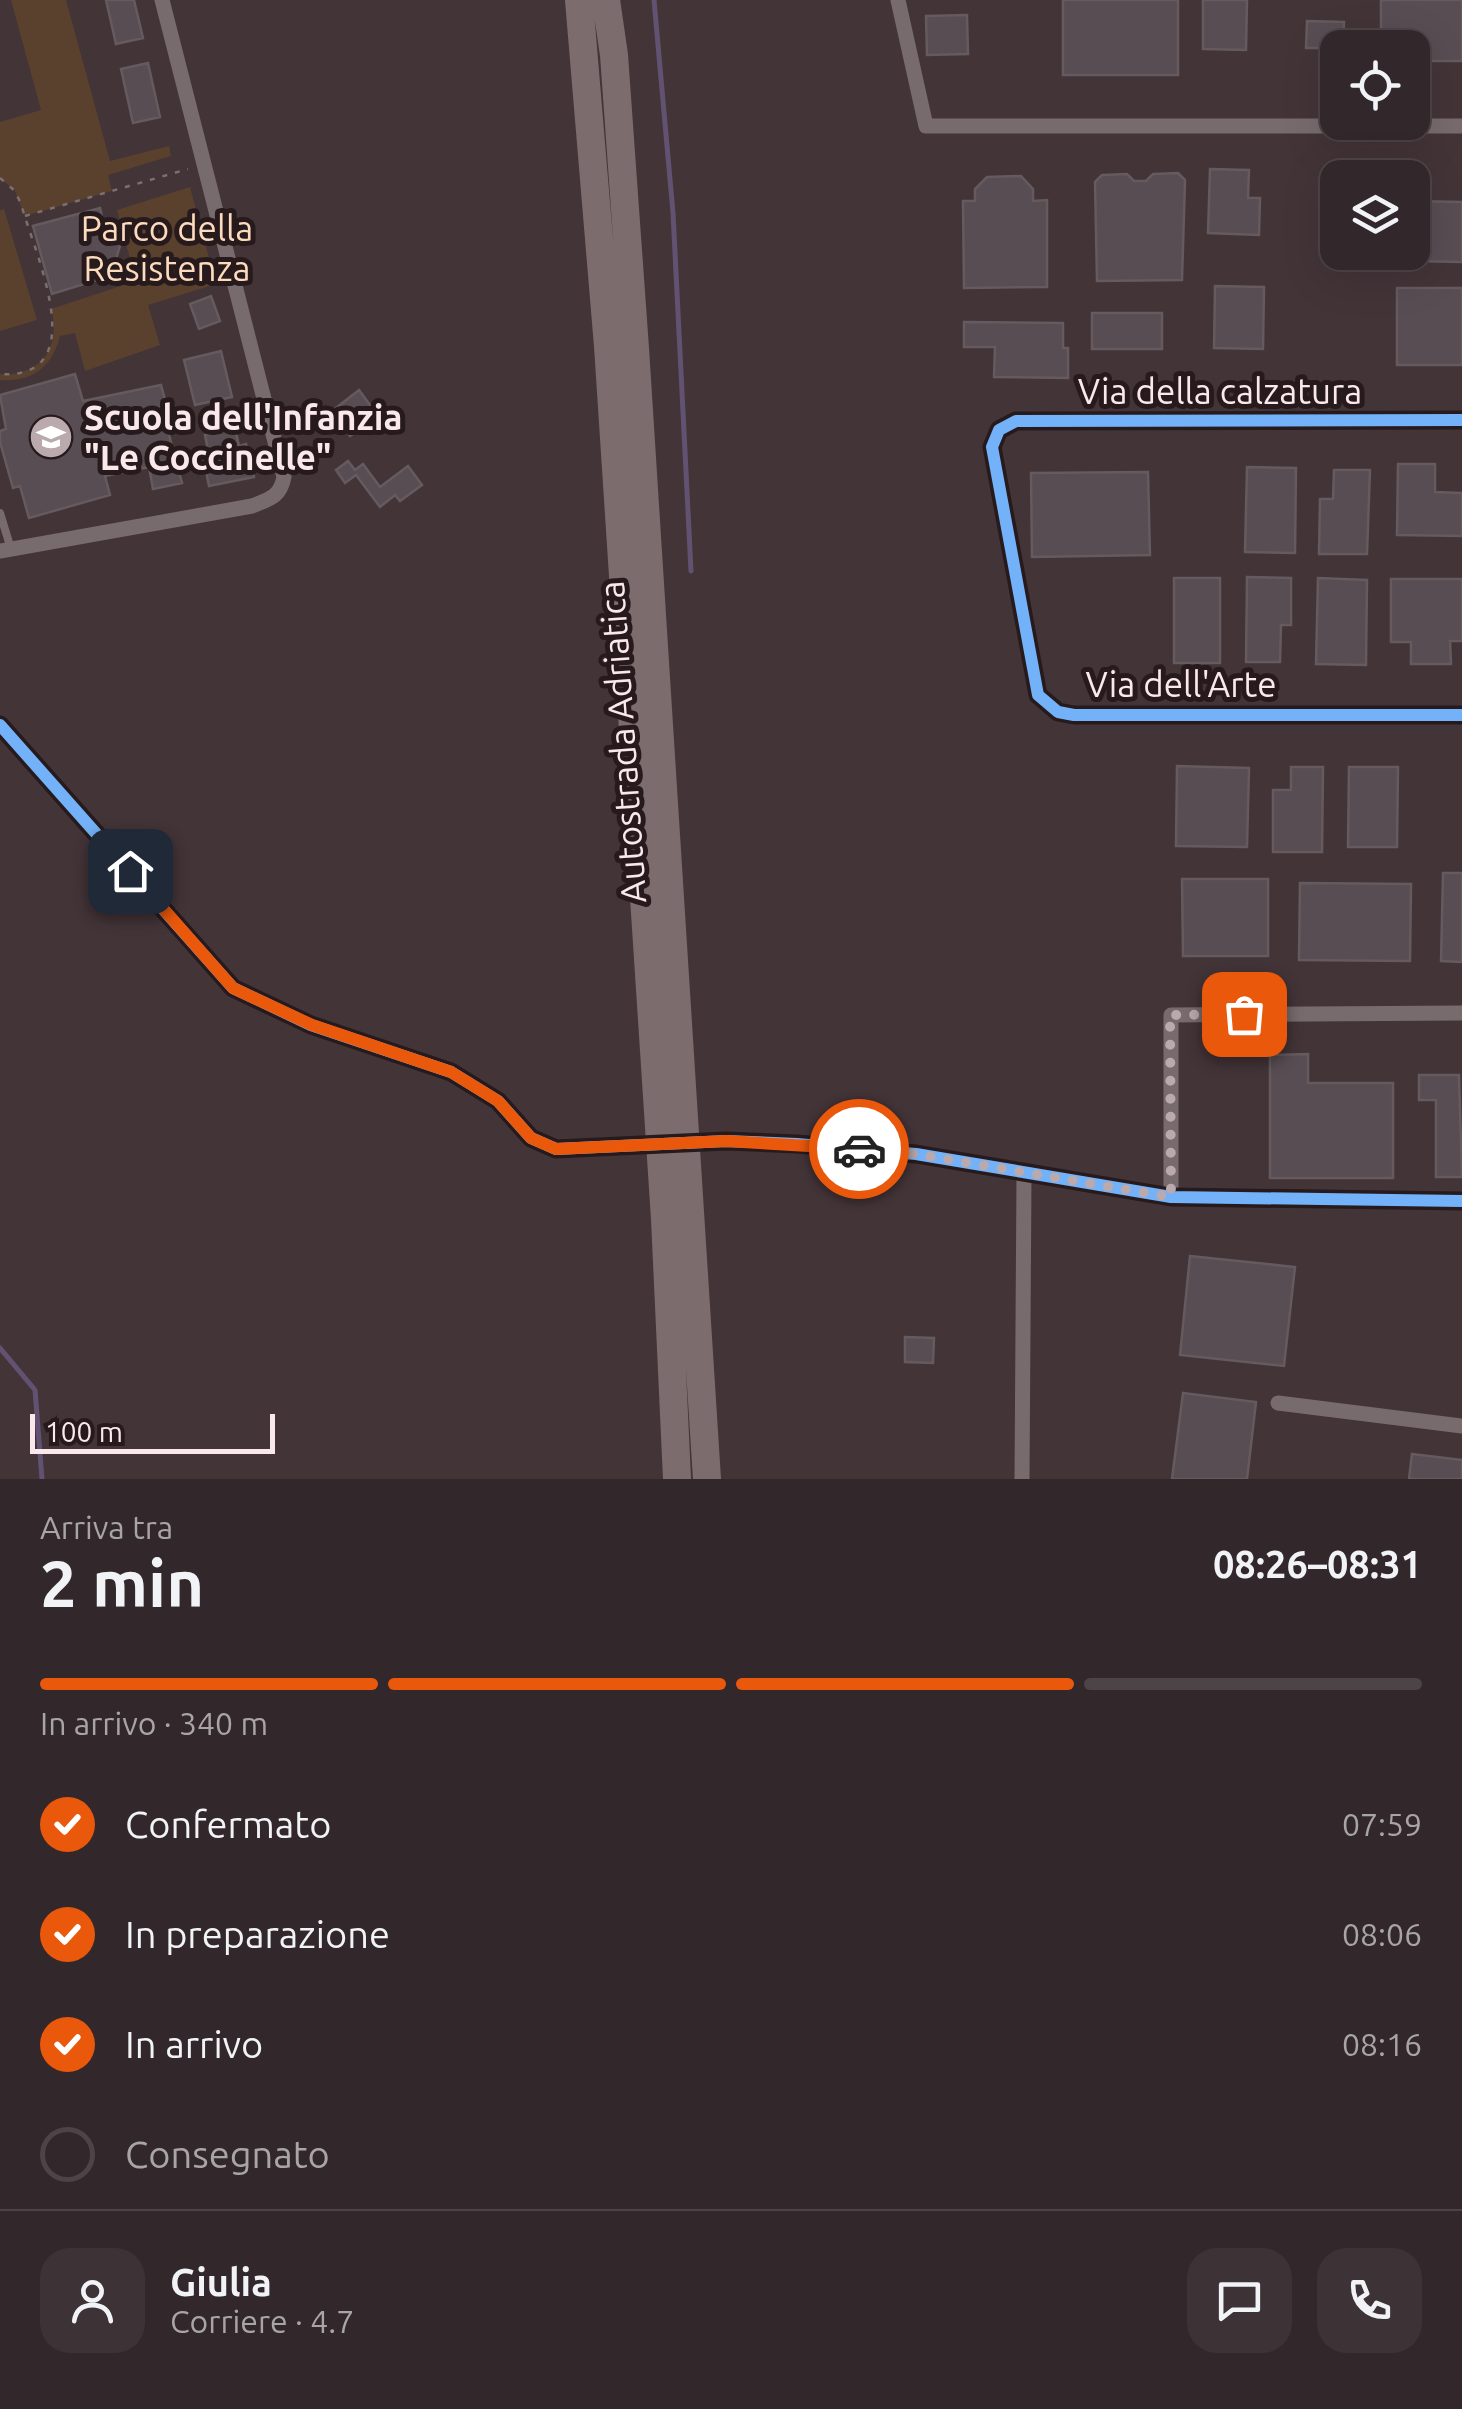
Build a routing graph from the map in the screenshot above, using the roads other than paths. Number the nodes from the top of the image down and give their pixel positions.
1 (162, 0) edge
2 (580, 0) edge
3 (606, 0) edge
4 (898, 0) edge
5 (1462, 126) edge
6 (1462, 420) edge
7 (992, 447) joint
8 (0, 513) edge
9 (6, 550) edge
10 (1462, 716) edge
11 (0, 726) edge
12 (1462, 1012) edge
13 (1024, 1174) junction
14 (1171, 1197) junction
15 (1462, 1201) edge
16 (1278, 1403) dead end
17 (1462, 1426) edge
18 (677, 1479) edge
19 (707, 1479) edge
20 (1022, 1479) edge

1 - 9 street
2 - 18 highway, Autostrada Adriatica
3 - 19 highway, Autostrada Adriatica
4 - 5 street
6 - 7 street, Via della calzatura
7 - 10 street, Via dell'Arte
8 - 9 lane
11 - 13 street
12 - 14 street
13 - 14 street
13 - 20 street
14 - 15 street
16 - 17 street

